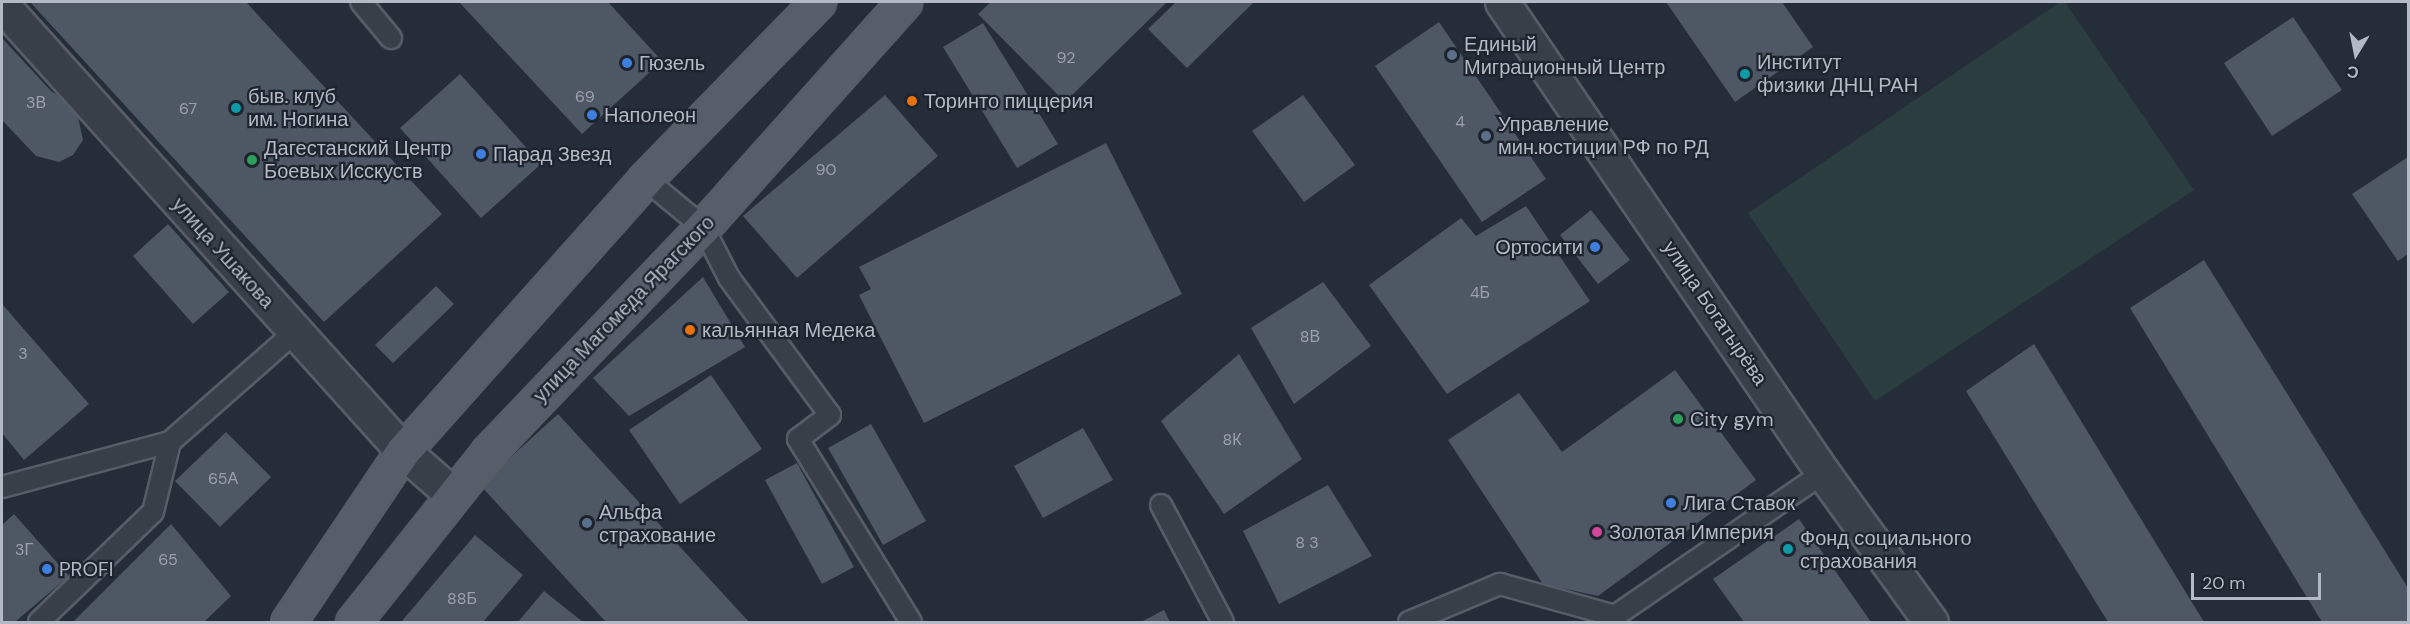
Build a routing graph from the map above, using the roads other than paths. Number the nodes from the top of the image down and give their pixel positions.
1 (361, 2) edge
2 (818, 2) edge
3 (904, 2) edge
4 (1502, 2) edge
5 (2, 5) edge
6 (391, 39) dead end
7 (645, 179) junction
8 (703, 227) junction
9 (294, 333) junction
10 (170, 442) junction
11 (403, 451) junction
12 (1823, 473) junction
13 (2, 487) edge
14 (452, 494) junction
15 (1161, 505) dead end
16 (39, 622) edge
17 (291, 622) edge
18 (353, 622) edge
19 (911, 622) edge
20 (1223, 622) edge
21 (1409, 622) edge
22 (1930, 622) edge

1 - 6 lane
2 - 7 main road
3 - 8 main road, улица Магомеда Ярагского
4 - 12 street, улица Богатырёва
5 - 9 street, улица Ушакова
7 - 8 lane
7 - 11 main road
8 - 14 main road, улица Магомеда Ярагского
8 - 19 lane
9 - 10 lane
9 - 11 street, улица Ушакова
10 - 13 lane
10 - 16 lane
11 - 14 street, улица Ушакова
11 - 17 main road
12 - 21 lane
12 - 22 street, улица Богатырёва
14 - 18 main road, улица Магомеда Ярагского
15 - 20 lane

